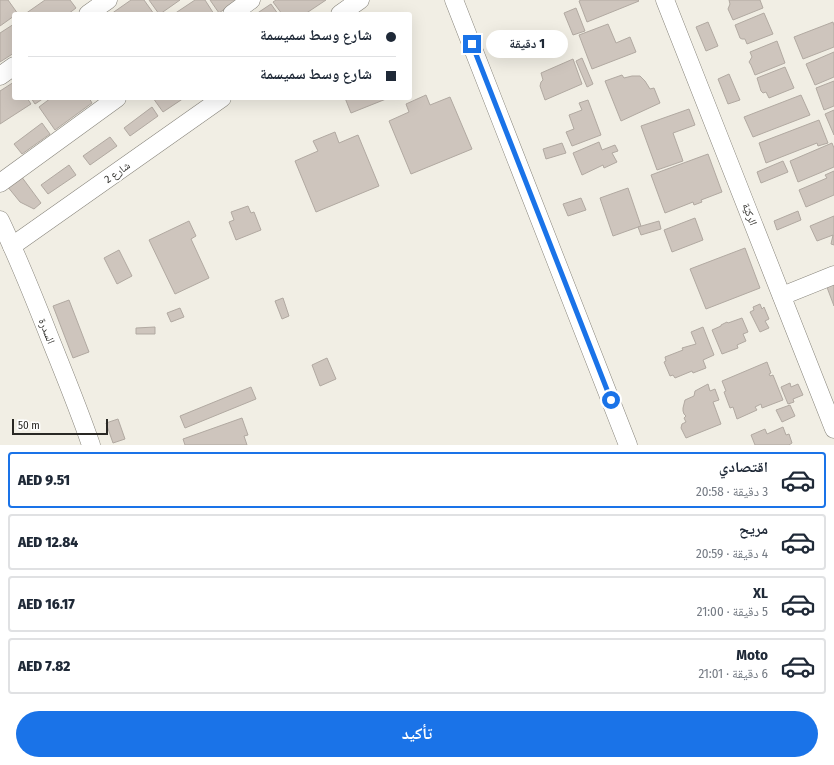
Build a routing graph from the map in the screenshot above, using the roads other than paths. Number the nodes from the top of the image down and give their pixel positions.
1 (108, 0) edge
2 (251, 0) edge
3 (360, 0) edge
4 (454, 0) edge
5 (665, 0) edge
6 (91, 12) edge
7 (235, 12) edge
8 (343, 12) edge
9 (12, 67) edge
10 (0, 76) edge
11 (114, 100) edge
12 (219, 100) edge
13 (0, 183) edge
14 (0, 220) edge
15 (12, 246) junction
16 (834, 275) edge
17 (782, 296) junction
18 (834, 429) edge
19 (91, 445) edge
20 (628, 445) edge

1 - 6 street
2 - 7 street
3 - 8 street
4 - 20 street
5 - 17 street, الركيّة
9 - 10 street
11 - 13 street
12 - 15 street, شارع 2
14 - 15 street, السدرة
15 - 19 street, السدرة
16 - 17 street
17 - 18 street, الركيّة

